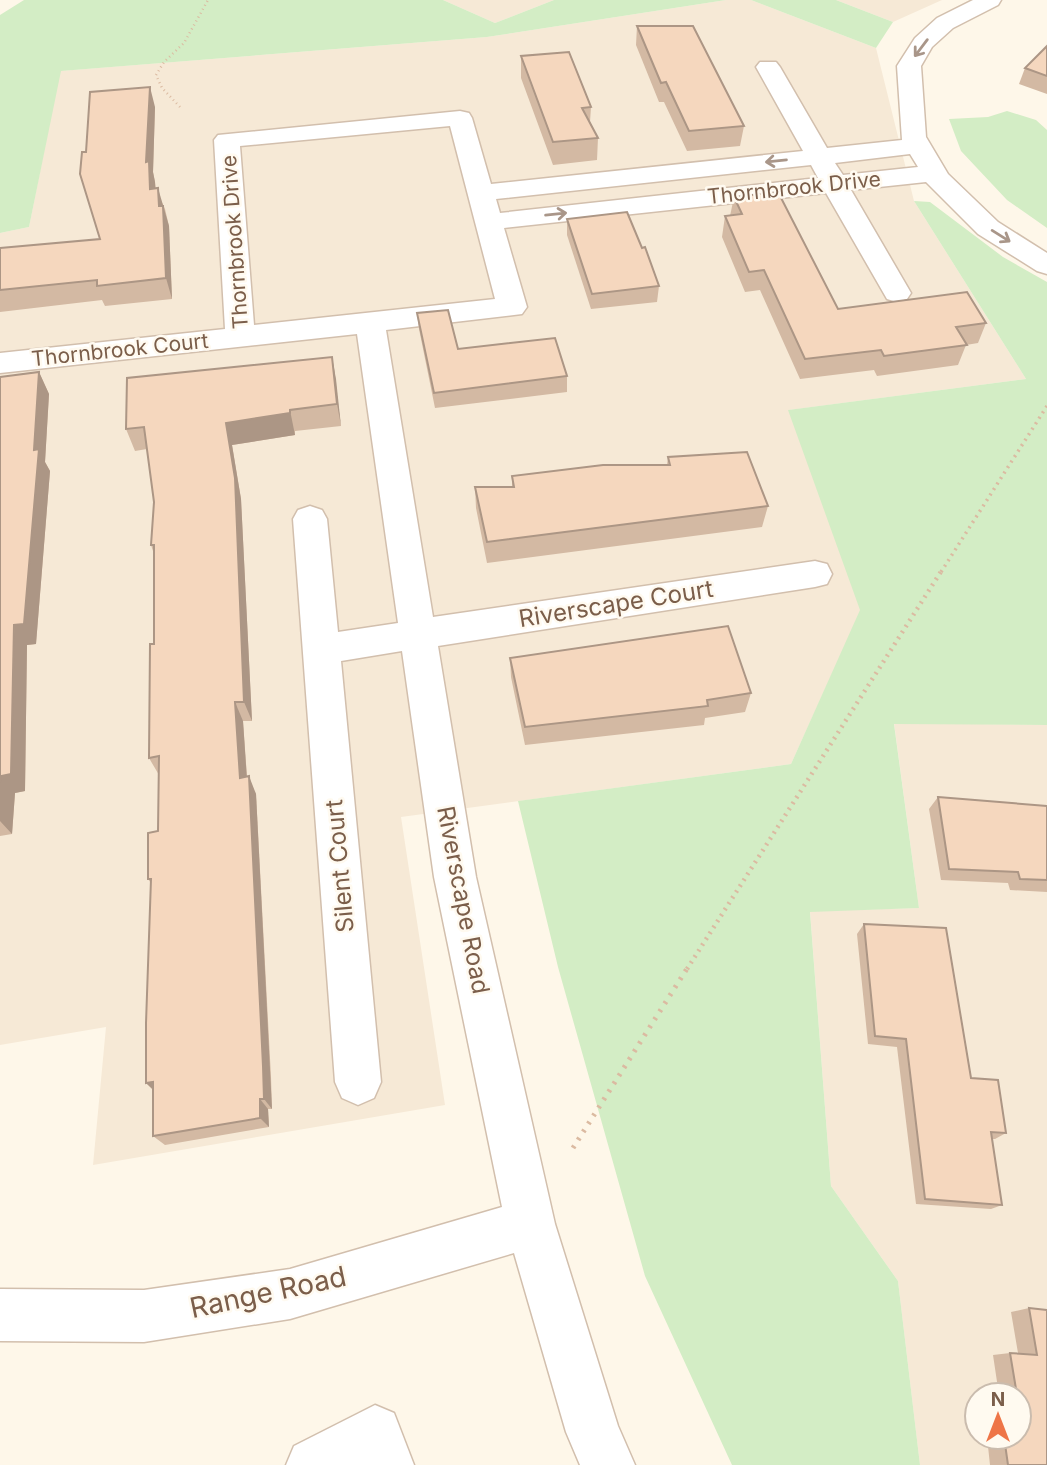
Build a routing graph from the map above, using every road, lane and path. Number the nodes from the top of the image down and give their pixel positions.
1 (208, 0) edge
2 (989, 0) edge
3 (768, 67) dead end
4 (180, 107) dead end
5 (917, 146) junction
6 (819, 157) junction
7 (934, 173) junction
8 (834, 184) junction
9 (481, 193) junction
10 (488, 222) junction
11 (1047, 265) edge
12 (897, 293) dead end
13 (370, 323) junction
14 (240, 338) junction
15 (0, 363) edge
16 (1047, 406) edge
17 (310, 519) dead end
18 (815, 574) dead end
19 (417, 635) junction
20 (321, 649) junction
21 (358, 1082) dead end
22 (573, 1148) dead end
23 (530, 1224) junction
24 (0, 1315) edge
25 (313, 1465) edge
26 (387, 1465) edge
27 (608, 1465) edge

1 - 4 path
2 -> 5 street
3 - 6 street
5 - 6 street, Thornbrook Drive
5 - 7 street
6 - 8 street
6 -> 9 street, Thornbrook Drive
7 - 8 street, Thornbrook Drive
7 -> 11 street
10 -> 8 street, Thornbrook Drive
8 - 12 street
9 - 10 street, Thornbrook Drive
9 - 14 street, Thornbrook Drive
10 - 13 street, Thornbrook Drive
13 - 14 street, Thornbrook Drive
13 - 19 street, Riverscape Road
14 - 15 street, Thornbrook Court
16 - 22 path
17 - 20 street, Silent Court
18 - 19 street, Riverscape Court
19 - 20 street
19 - 23 street, Riverscape Road
20 - 21 street, Silent Court
23 - 24 street, Range Road
23 - 27 street, Riverscape Road
25 - 26 street

